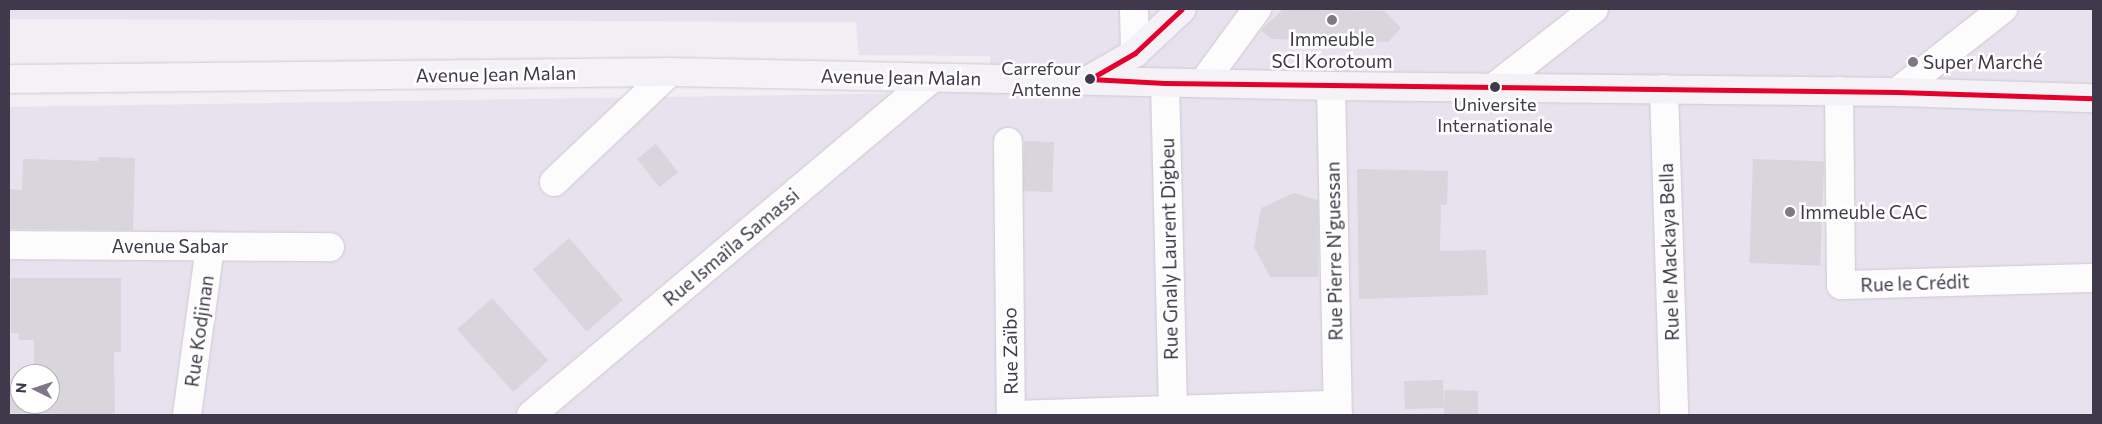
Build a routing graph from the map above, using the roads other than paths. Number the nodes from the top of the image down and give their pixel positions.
1 (1134, 9) edge
2 (1182, 9) edge
3 (1257, 9) edge
4 (1594, 9) edge
5 (1997, 10) edge
6 (1135, 53) junction
7 (670, 72) junction
8 (9, 79) edge
9 (931, 79) junction
10 (1090, 79) junction
11 (1165, 83) junction
12 (1203, 83) junction
13 (1331, 86) junction
14 (1493, 88) junction
15 (1664, 88) junction
16 (1839, 91) junction
17 (1897, 92) junction
18 (2093, 98) edge
19 (1008, 142) dead end
20 (554, 182) dead end
21 (9, 245) edge
22 (210, 247) junction
23 (330, 247) dead end
24 (2093, 278) edge
25 (1337, 410) edge
26 (1173, 412) edge
27 (187, 415) edge
28 (531, 415) edge
29 (1011, 415) edge
30 (1674, 415) edge

1 - 6 street
2 - 6 main road
3 - 12 street
4 - 14 street
5 - 17 street
6 - 10 main road
7 - 8 main road, Avenue Jean Malan
7 - 9 main road, Avenue Jean Malan
7 - 20 street
9 - 10 main road, Avenue Jean Malan
9 - 28 street, Rue Ismaïla Samassi
10 - 11 main road, Avenue Jean Malan
11 - 12 main road, Avenue Jean Malan
11 - 26 street, Rue Gnaly Laurent Digbeu
12 - 13 main road, Avenue Jean Malan
13 - 14 main road, Avenue Jean Malan
13 - 25 street, Rue Pierre N'guessan
14 - 15 main road, Avenue Jean Malan
15 - 16 main road, Avenue Jean Malan
15 - 30 street, Rue le Mackaya Bella
16 - 17 main road, Avenue Jean Malan
16 - 24 street, Rue le Crédit
17 - 18 main road, Avenue Jean Malan
19 - 29 street, Rue Zaïbo
21 - 22 street, Avenue Sabar
22 - 23 street, Avenue Sabar
22 - 27 street, Rue Kodjinan
25 - 26 street, Rue Zaïbo
26 - 29 street, Rue Zaïbo

